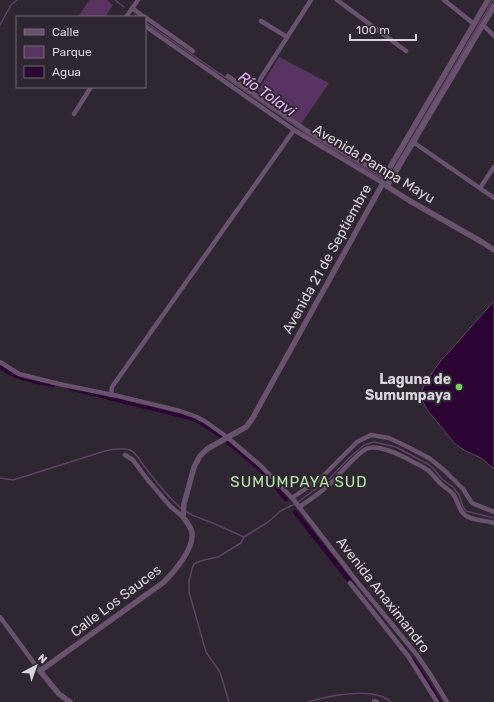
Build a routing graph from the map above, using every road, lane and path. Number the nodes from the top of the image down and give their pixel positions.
1 (138, 0) edge
2 (311, 0) edge
3 (337, 0) edge
4 (444, 0) edge
5 (488, 0) edge
6 (494, 6) edge
7 (132, 8) junction
8 (129, 16) edge
9 (144, 16) edge
10 (146, 18) edge
11 (261, 20) dead end
12 (474, 24) junction
13 (483, 25) junction
14 (146, 27) edge
15 (494, 36) edge
16 (287, 37) junction
17 (193, 51) dead end
18 (406, 51) dead end
19 (228, 76) dead end
20 (90, 88) edge
21 (252, 92) junction
22 (74, 114) dead end
23 (294, 130) junction
24 (413, 142) junction
25 (494, 167) edge
26 (386, 176) junction
27 (385, 185) junction
28 (480, 188) junction
29 (494, 198) edge
30 (494, 250) edge
31 (0, 362) edge
32 (110, 395) junction
33 (227, 437) junction
34 (125, 455) dead end
35 (292, 499) junction
36 (298, 506) junction
37 (494, 512) edge
38 (183, 516) junction
39 (494, 523) edge
40 (350, 582) dead end
41 (0, 617) edge
42 (40, 671) junction
43 (62, 700) edge
44 (70, 702) edge
45 (437, 702) edge
46 (446, 702) edge

1 - 7 street
2 - 16 street
3 - 18 street
4 - 12 street
5 - 12 street, Avenida 21 de Septiembre
6 - 13 street, Avenida 21 de Septiembre
7 - 8 street
7 - 9 street
10 - 17 street
11 - 16 street
12 - 26 street, Avenida 21 de Septiembre
13 - 15 street
13 - 24 street, Avenida 21 de Septiembre
14 - 23 street, Avenida Pampa Mayu
16 - 21 street
19 - 21 street, Avenida Pampa Mayu
20 - 22 street
21 - 26 street, Avenida Pampa Mayu
23 - 27 street, Avenida Pampa Mayu
23 - 32 street
24 - 27 street, Avenida 21 de Septiembre
24 - 28 street
25 - 28 street
26 - 27 street, Avenida 21 de Septiembre
27 - 30 street, Avenida Pampa Mayu
27 - 33 street, Avenida 21 de Septiembre
28 - 29 street
31 - 32 street, Avenida Anaximandro
32 - 33 street, Avenida Anaximandro
33 - 35 street, Avenida Anaximandro
33 - 38 street, Avenida 21 de Septiembre
34 - 38 street
35 - 36 street, Avenida Anaximandro
35 - 37 street
36 - 39 street
36 - 46 street, Avenida Anaximandro
38 - 42 street, Calle Los Sauces
40 - 45 street, Avenida Anaximandro
41 - 42 street
42 - 43 street
43 - 44 street

